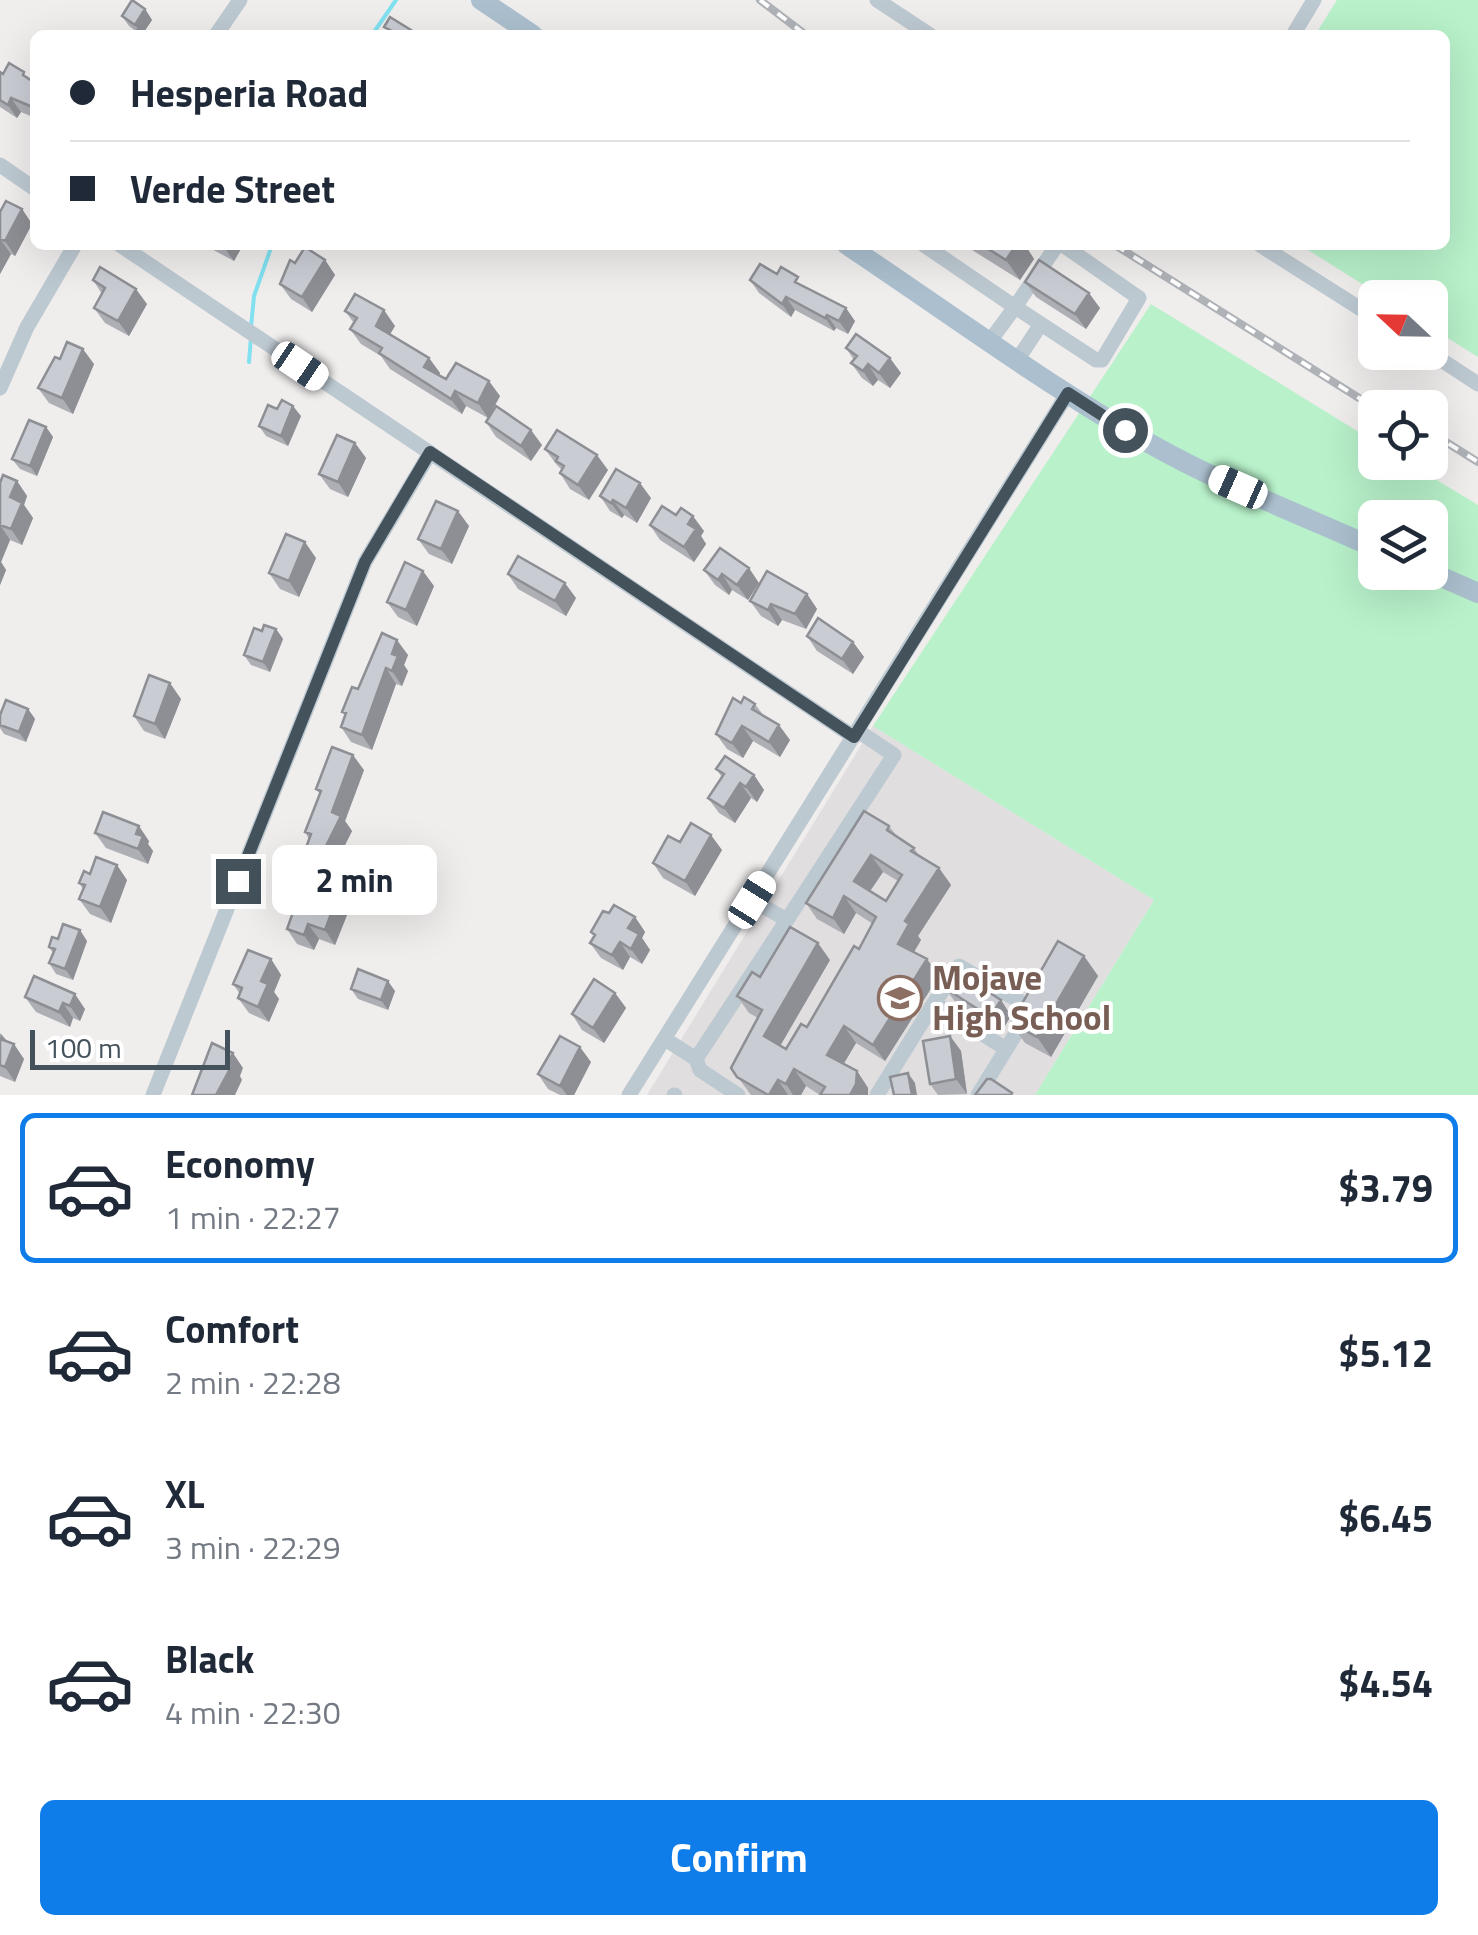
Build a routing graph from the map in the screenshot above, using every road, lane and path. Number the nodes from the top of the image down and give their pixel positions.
1 (240, 0) edge
2 (481, 0) edge
3 (878, 0) edge
4 (1314, 0) edge
5 (219, 30) edge
6 (526, 30) edge
7 (923, 30) edge
8 (1295, 30) edge
9 (0, 165) edge
10 (30, 185) edge
11 (72, 250) edge
12 (127, 250) edge
13 (856, 250) edge
14 (931, 250) edge
15 (1056, 250) edge
16 (1067, 250) edge
17 (1268, 250) edge
18 (1015, 307) junction
19 (1358, 307) edge
20 (1041, 324) junction
21 (990, 340) junction
22 (1018, 359) junction
23 (1448, 364) edge
24 (1478, 384) edge
25 (0, 388) edge
26 (1068, 393) junction
27 (430, 452) junction
28 (1358, 540) edge
29 (1448, 580) edge
30 (1478, 593) edge
31 (856, 734) junction
32 (752, 900) junction
33 (786, 920) junction
34 (1041, 992) edge
35 (934, 1003) junction
36 (1031, 1008) junction
37 (664, 1039) junction
38 (1006, 1049) junction
39 (696, 1059) junction
40 (154, 1095) edge
41 (629, 1095) edge
42 (738, 1095) edge
43 (877, 1095) edge
44 (978, 1095) edge

1 - 5 street
2 - 6 main road
3 - 7 street
4 - 8 street
9 - 10 street
11 - 25 street
12 - 27 street
13 - 21 main road
14 - 18 street
15 - 18 street
16 - 20 street
17 - 19 street
18 - 20 street
18 - 21 street
20 - 22 street
21 - 22 main road
22 - 26 main road
23 - 24 street
26 - 28 main road
26 - 31 street
27 - 31 street
27 - 40 street
29 - 30 main road
31 - 32 street
31 - 33 street
32 - 33 street
32 - 37 street
33 - 39 street
34 - 36 street
35 - 36 street
35 - 38 street
35 - 43 street
36 - 38 street
37 - 39 street
37 - 41 street
38 - 44 street
39 - 42 street

